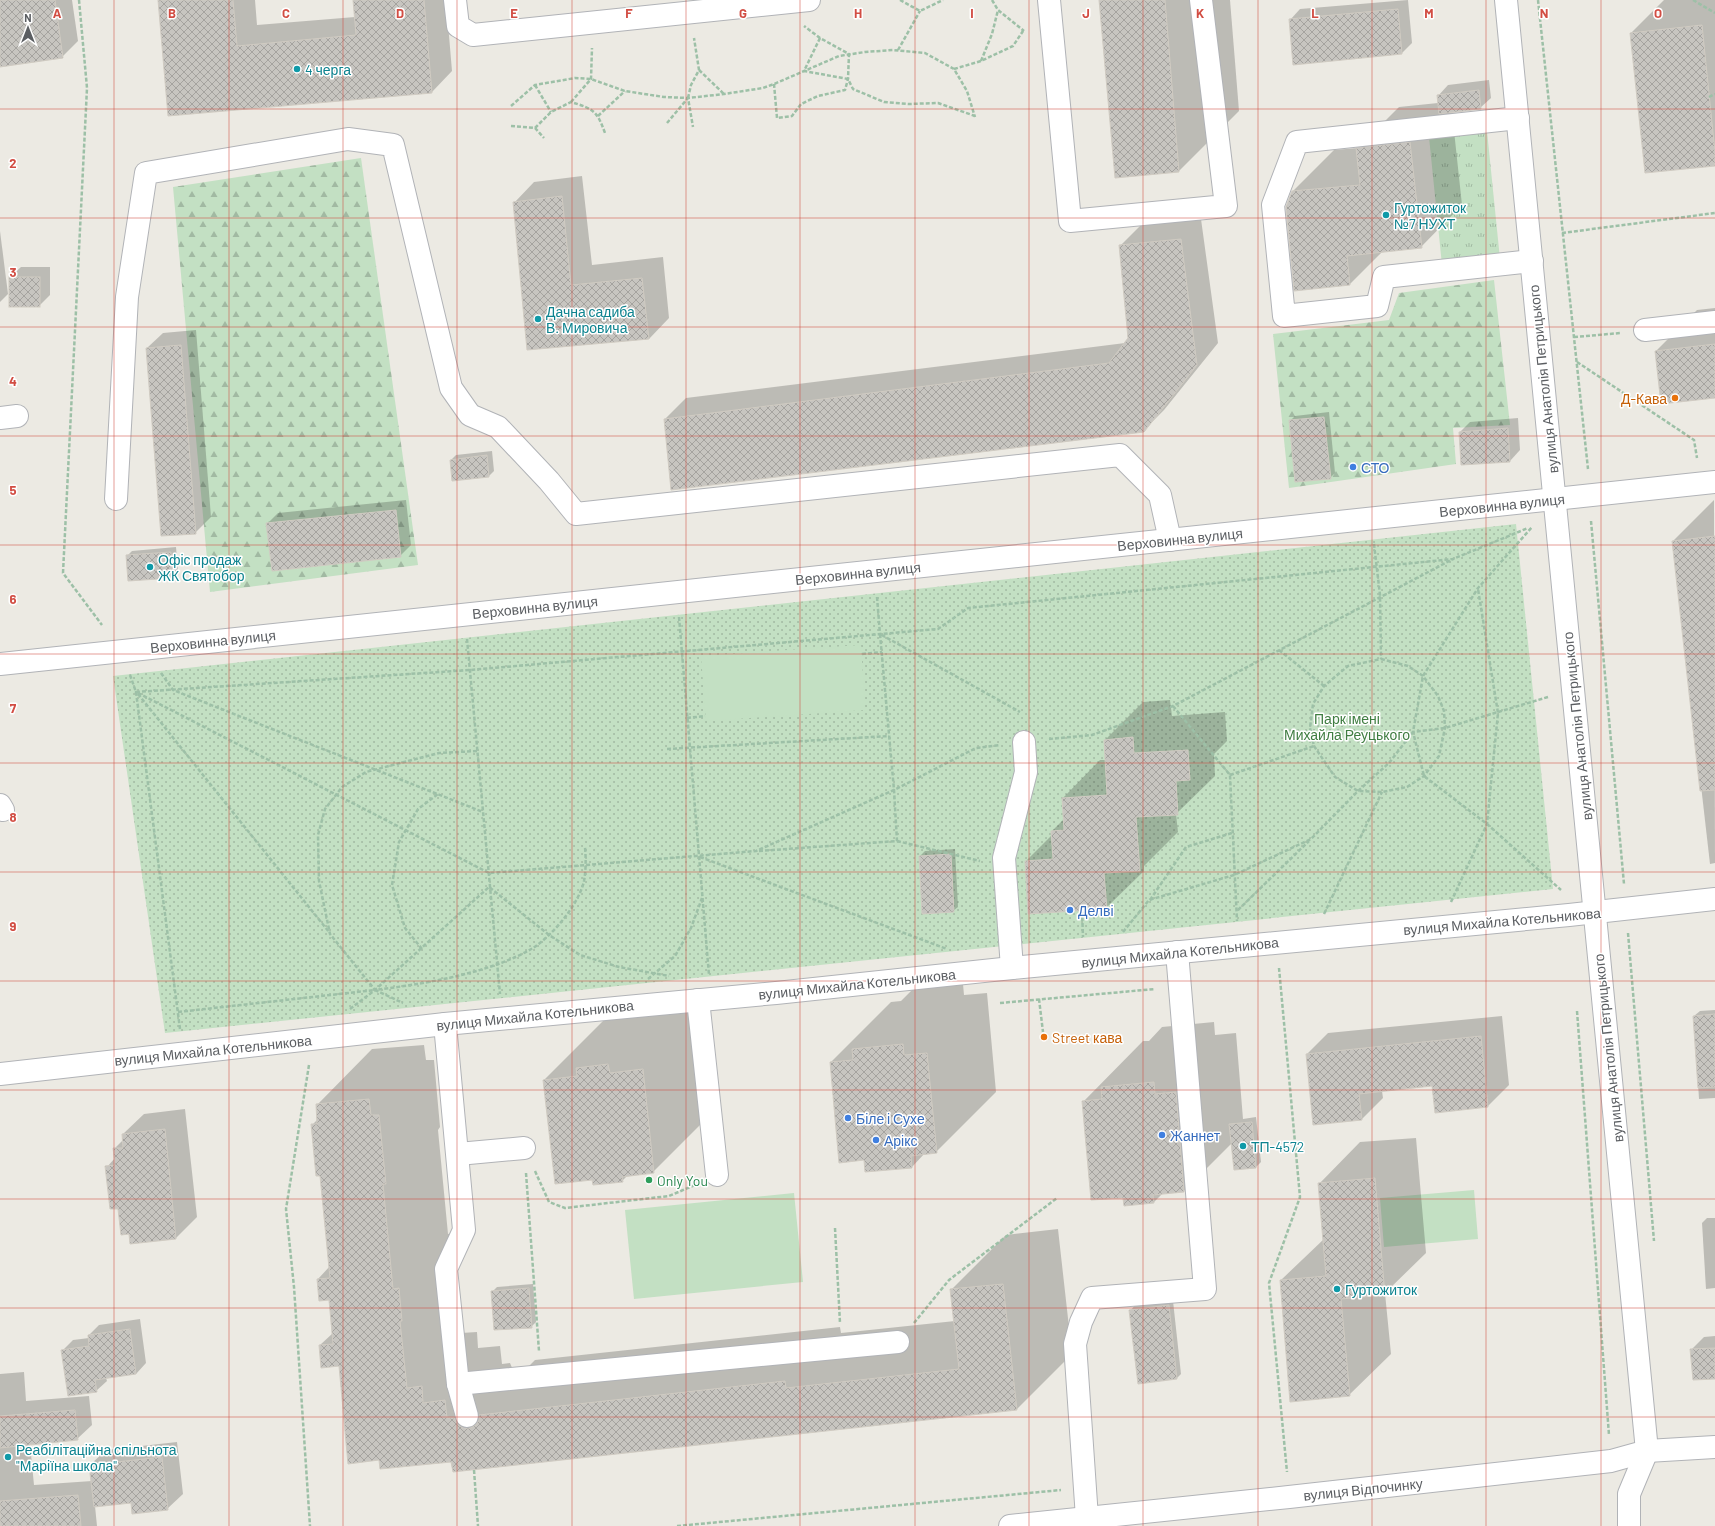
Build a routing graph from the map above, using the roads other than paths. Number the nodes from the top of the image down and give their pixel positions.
1 (455, 0) edge
2 (809, 0) edge
3 (1049, 0) edge
4 (1201, 0) edge
5 (1506, 0) edge
6 (1518, 118) junction
7 (1532, 261) junction
8 (1715, 322) edge
9 (1645, 330) road end
10 (1715, 482) edge
11 (116, 499) dead end
12 (1555, 499) junction
13 (1170, 540) junction
14 (0, 664) edge
15 (1024, 742) road end
16 (1715, 899) edge
17 (1595, 912) junction
18 (1176, 952) junction
19 (1012, 968) junction
20 (698, 1000) junction
21 (435, 1025) junction
22 (0, 1074) edge
23 (524, 1148) road end
24 (458, 1154) junction
25 (717, 1175) road end
26 (898, 1342) road end
27 (458, 1384) junction
28 (467, 1416) dead end
29 (1715, 1447) edge
30 (1647, 1451) junction
31 (1087, 1518) junction
32 (1010, 1526) edge
33 (1629, 1526) edge

1 - 2 street
3 - 4 street
5 - 6 street, вулиця Анатолія Петрицького
6 - 7 street, вулиця Анатолія Петрицького
6 - 7 street
7 - 12 street, вулиця Анатолія Петрицького
8 - 9 street
10 - 12 street, Верховинна вулиця
11 - 13 street
12 - 13 street, Верховинна вулиця
12 - 17 street, вулиця Анатолія Петрицького
13 - 14 street, Верховинна вулиця
15 - 19 street
16 - 17 street, вулиця Михайла Котельникова
17 - 18 street, вулиця Михайла Котельникова
17 - 30 street, вулиця Анатолія Петрицького
18 - 19 street, вулиця Михайла Котельникова
18 - 31 street
19 - 20 street, вулиця Михайла Котельникова
20 - 21 street, вулиця Михайла Котельникова
20 - 25 street
21 - 22 street, вулиця Михайла Котельникова
21 - 24 street
23 - 24 street
24 - 27 street
26 - 27 street
27 - 28 street
29 - 30 street, вулиця Відпочинку
30 - 31 street, вулиця Відпочинку
30 - 33 street
31 - 32 street, вулиця Відпочинку

